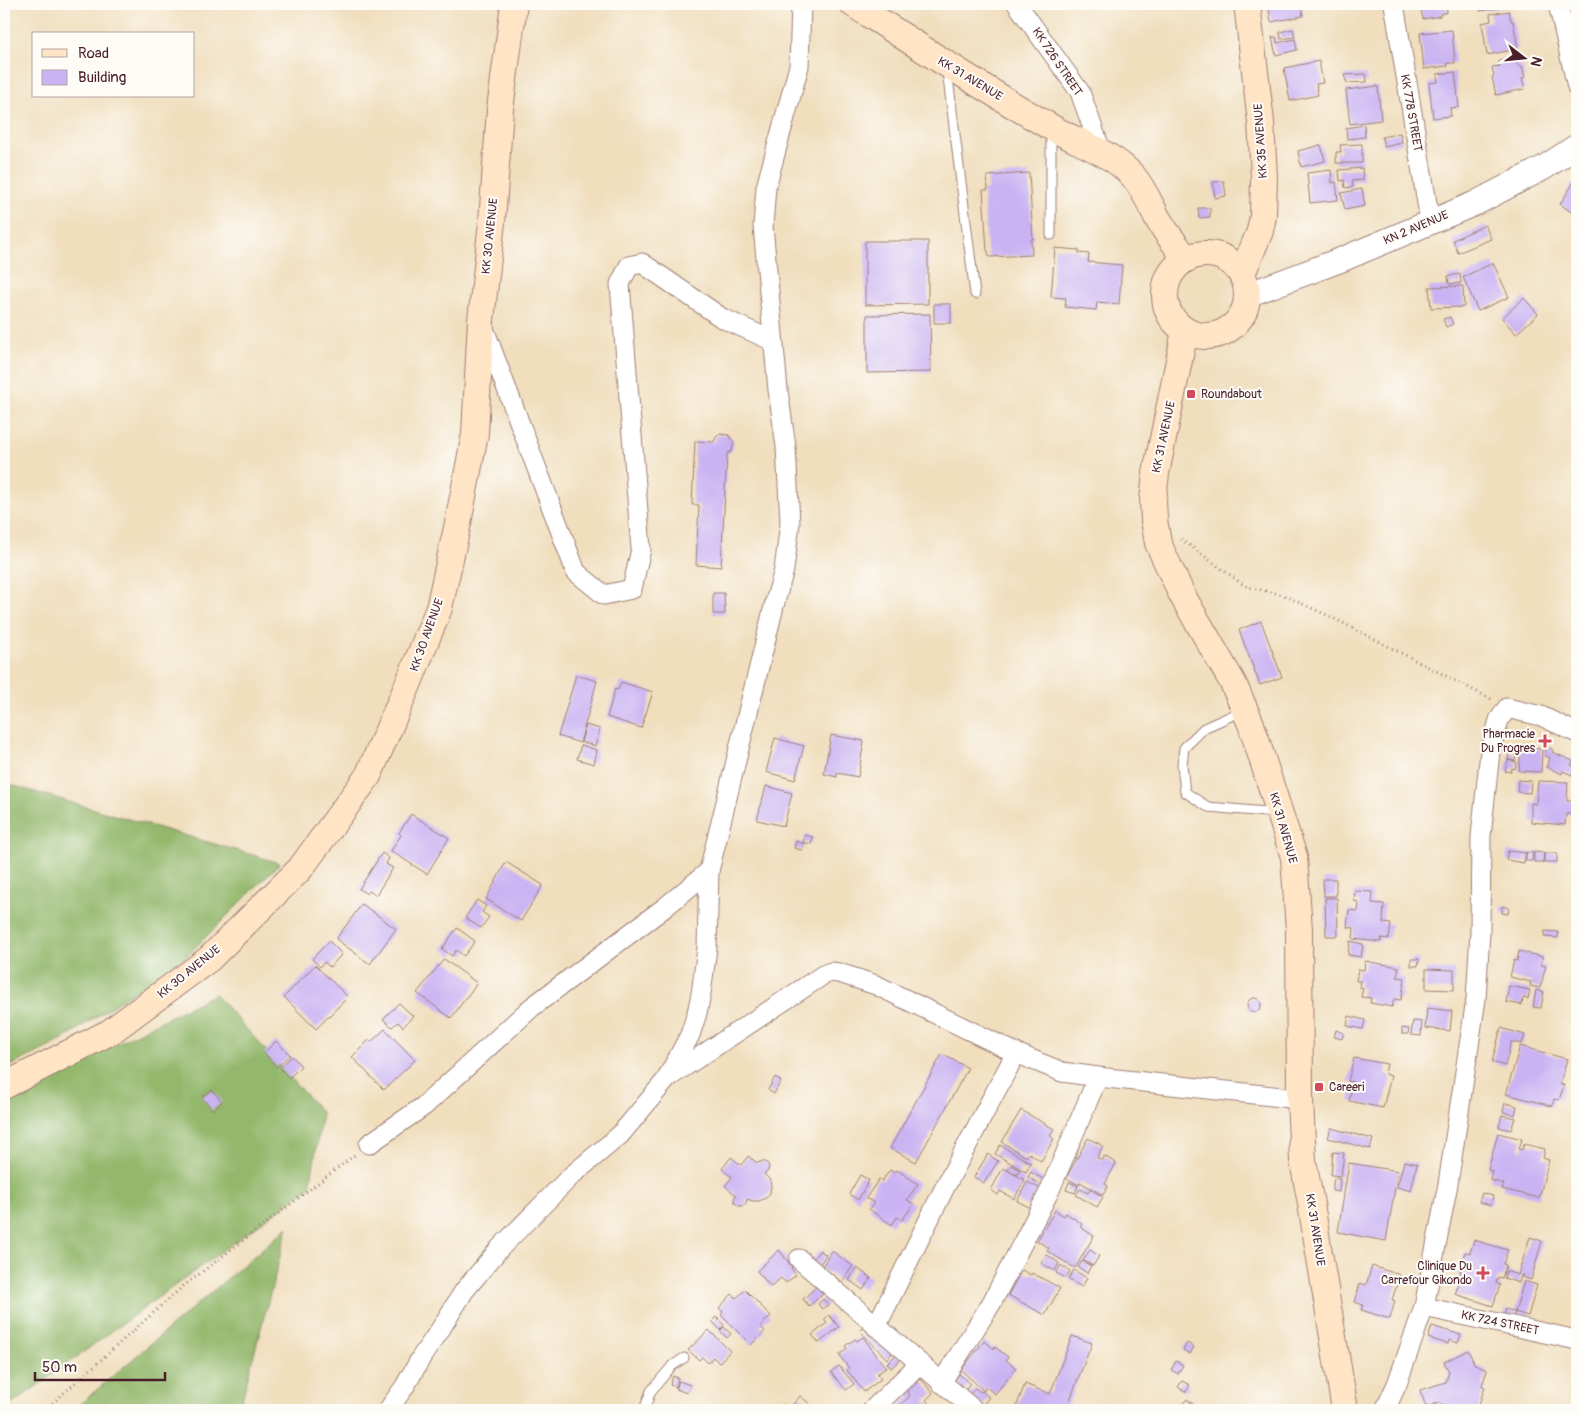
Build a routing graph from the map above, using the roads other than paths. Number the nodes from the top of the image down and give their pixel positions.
1 (514, 4) edge
2 (802, 4) edge
3 (853, 4) edge
4 (1017, 4) edge
5 (1247, 4) edge
6 (1394, 4) edge
7 (1558, 4) edge
8 (946, 65) junction
9 (1577, 86) edge
10 (1051, 128) junction
11 (1577, 146) edge
12 (1101, 151) junction
13 (1430, 221) junction
14 (1051, 235) dead end
15 (1186, 259) junction
16 (1244, 285) junction
17 (975, 294) dead end
18 (481, 320) junction
19 (1185, 331) junction
20 (773, 341) junction
21 (1245, 710) junction
22 (1577, 733) edge
23 (1280, 814) junction
24 (709, 871) junction
25 (1016, 1053) junction
26 (1098, 1077) junction
27 (666, 1080) junction
28 (4, 1086) edge
29 (1300, 1099) junction
30 (369, 1144) road end
31 (799, 1259) dead end
32 (1424, 1307) junction
33 (876, 1327) junction
34 (1577, 1340) edge
35 (684, 1358) dead end
36 (919, 1364) junction
37 (941, 1383) junction
38 (388, 1410) edge
39 (644, 1410) edge
40 (872, 1410) edge
41 (974, 1410) edge
42 (1345, 1410) edge
43 (1385, 1410) edge

1 - 18 main road, KK 30 AVENUE
2 - 20 street
3 - 8 main road, KK 31 AVENUE
4 - 12 street, KK 726 STREET
5 - 16 main road, KK 35 AVENUE
6 - 13 street, KK 778 STREET
7 - 9 street
8 - 10 main road, KK 31 AVENUE
8 - 17 lane
10 - 12 main road, KK 31 AVENUE
10 - 14 lane
11 - 13 street, KN 2 AVENUE
12 - 15 main road, KK 31 AVENUE
13 - 16 street, KN 2 AVENUE
15 - 16 main road
15 - 19 main road
16 - 19 main road
18 - 20 street
18 - 28 main road, KK 30 AVENUE
19 - 21 main road, KK 31 AVENUE
20 - 24 street
21 - 23 main road, KK 31 AVENUE
21 - 23 lane
22 - 32 street
23 - 29 main road, KK 31 AVENUE
24 - 27 street
24 - 30 street
25 - 26 street
25 - 27 street
25 - 33 street
26 - 29 street
26 - 37 street
27 - 38 street
29 - 42 main road, KK 31 AVENUE
31 - 33 street
32 - 34 street, KK 724 STREET
32 - 43 street
33 - 36 street
35 - 39 lane
36 - 37 street
36 - 40 street
37 - 41 street

